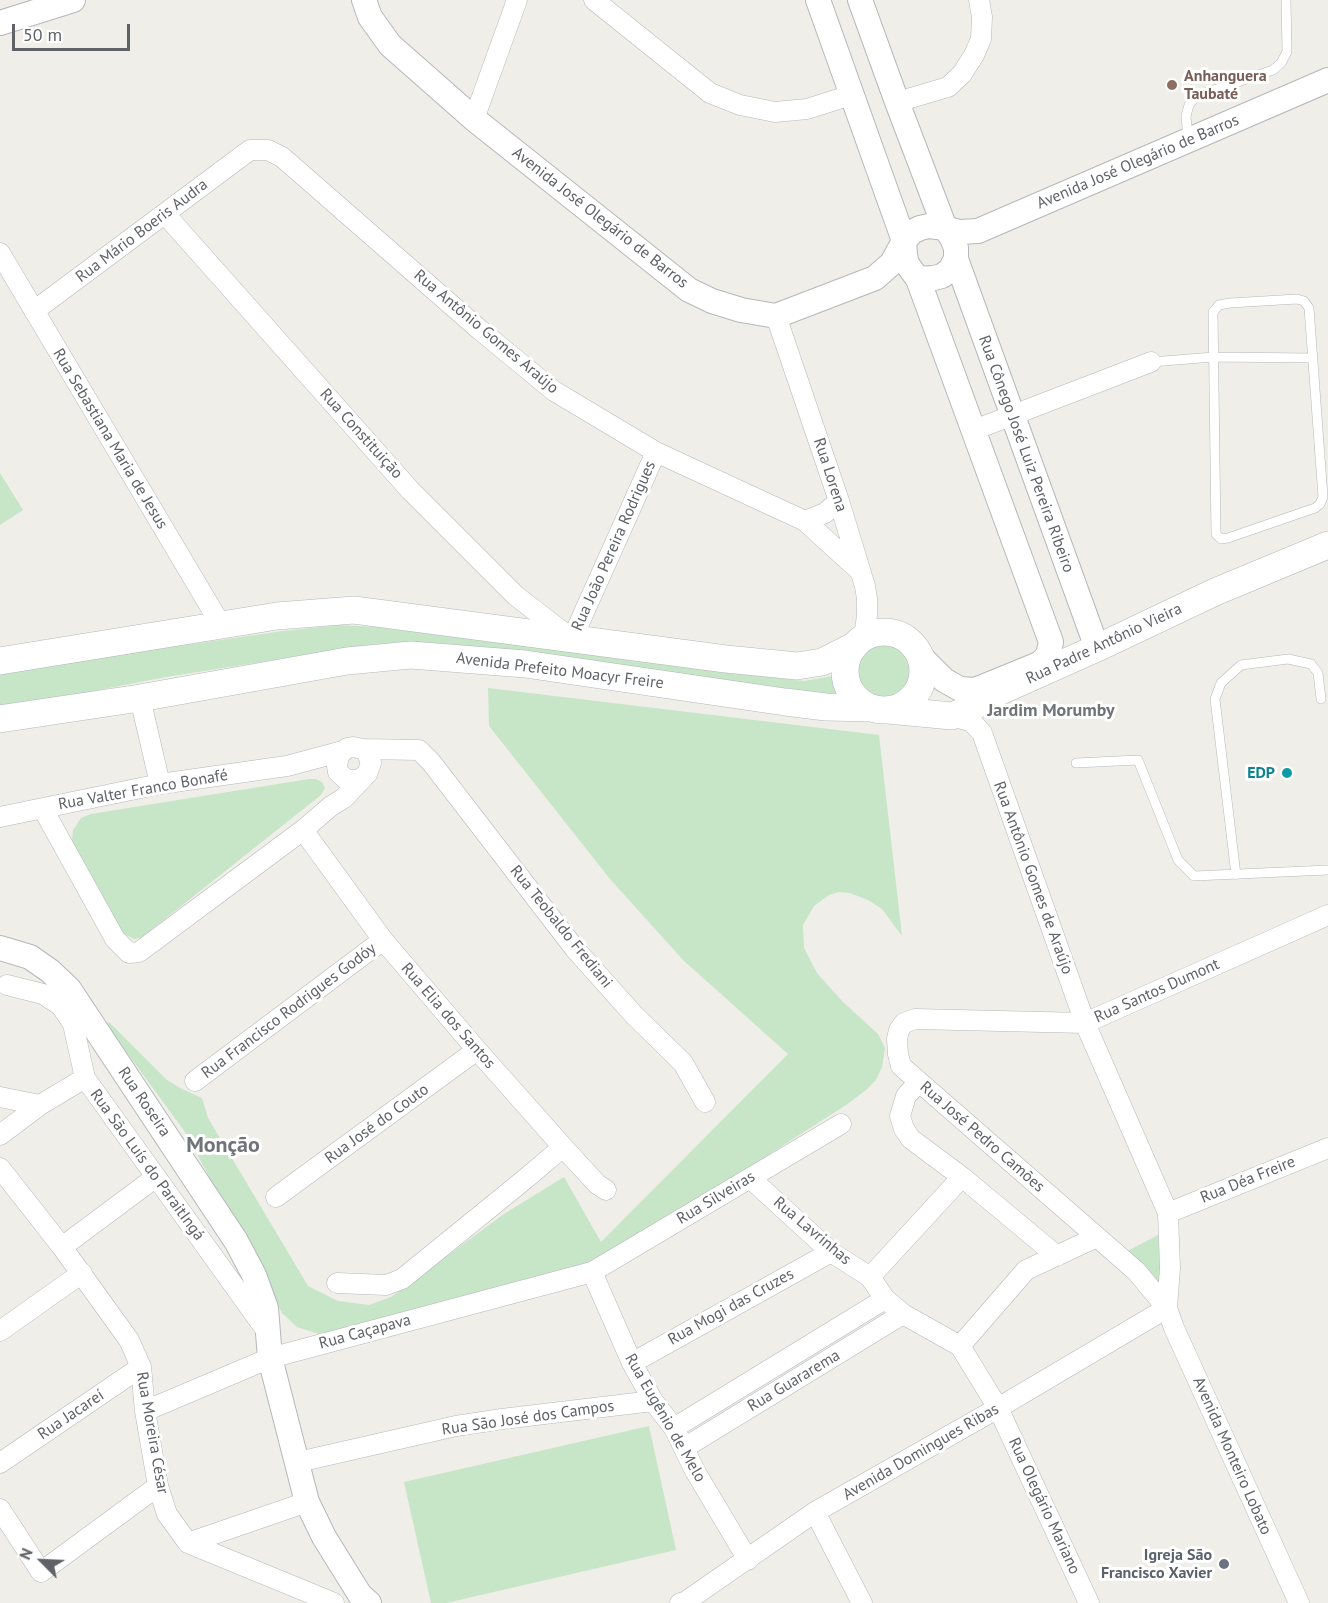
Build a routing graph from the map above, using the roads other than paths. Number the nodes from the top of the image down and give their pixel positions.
1 (73, 0) edge
2 (364, 0) edge
3 (517, 0) edge
4 (594, 0) edge
5 (818, 0) edge
6 (860, 0) edge
7 (979, 0) edge
8 (1286, 0) edge
9 (0, 23) edge
10 (1328, 80) edge
11 (851, 95) junction
12 (897, 102) junction
13 (474, 119) junction
14 (1188, 140) junction
15 (250, 150) joint
16 (165, 214) junction
17 (945, 228) junction
18 (904, 241) junction
19 (0, 253) edge
20 (956, 259) junction
21 (918, 279) junction
22 (34, 311) junction
23 (776, 316) junction
24 (1214, 357) junction
25 (1313, 358) junction
26 (1151, 362) joint
27 (1013, 416) junction
28 (974, 430) junction
29 (656, 452) junction
30 (839, 501) junction
31 (806, 522) junction
32 (1328, 545) edge
33 (860, 571) junction
34 (220, 625) junction
35 (572, 639) junction
36 (859, 642) junction
37 (1096, 648) junction
38 (921, 657) junction
39 (0, 661) edge
40 (992, 695) junction
41 (140, 698) junction
42 (1321, 699) dead end
43 (880, 709) junction
44 (952, 716) junction
45 (0, 719) edge
46 (982, 733) junction
47 (363, 749) junction
48 (412, 750) junction
49 (343, 751) junction
50 (1076, 763) dead end
51 (287, 766) junction
52 (367, 773) junction
53 (340, 774) junction
54 (160, 784) junction
55 (331, 806) junction
56 (43, 808) junction
57 (0, 817) edge
58 (303, 830) junction
59 (1328, 870) edge
60 (1236, 875) junction
61 (1328, 915) edge
62 (383, 940) junction
63 (0, 948) edge
64 (7, 985) dead end
65 (904, 1023) joint
66 (1086, 1023) junction
67 (477, 1050) junction
68 (85, 1078) junction
69 (195, 1081) dead end
70 (919, 1083) junction
71 (0, 1097) edge
72 (705, 1102) dead end
73 (40, 1105) junction
74 (841, 1124) dead end
75 (0, 1135) edge
76 (563, 1147) junction
77 (1328, 1148) edge
78 (0, 1168) edge
79 (156, 1177) junction
80 (962, 1177) junction
81 (750, 1178) junction
82 (7, 1190) edge
83 (606, 1190) dead end
84 (276, 1197) dead end
85 (1168, 1213) junction
86 (1097, 1237) junction
87 (62, 1247) junction
88 (831, 1252) junction
89 (1057, 1256) junction
90 (592, 1272) junction
91 (82, 1273) junction
92 (870, 1277) junction
93 (337, 1283) dead end
94 (885, 1299) junction
95 (1167, 1308) junction
96 (903, 1314) junction
97 (0, 1331) edge
98 (268, 1333) junction
99 (960, 1346) junction
100 (270, 1358) junction
101 (632, 1363) junction
102 (141, 1367) junction
103 (653, 1401) junction
104 (998, 1408) junction
105 (145, 1411) junction
106 (674, 1428) junction
107 (684, 1448) junction
108 (298, 1462) junction
109 (0, 1463) edge
110 (158, 1486) junction
111 (307, 1502) junction
112 (0, 1509) edge
113 (815, 1512) junction
114 (188, 1543) junction
115 (748, 1560) junction
116 (334, 1603) edge
117 (369, 1603) edge
118 (683, 1603) edge
119 (862, 1603) edge
120 (1089, 1603) edge
121 (1299, 1603) edge

1 - 9 street
2 - 13 street, Avenida José Olegário de Barros
3 - 13 street
4 - 11 street
5 - 11 street
6 - 12 street, Rua Cônego José Luiz Pereira Ribeiro
7 - 12 street
8 - 14 lane
10 - 14 street, Avenida José Olegário de Barros
11 - 18 street
12 - 17 street, Rua Cônego José Luiz Pereira Ribeiro
13 - 23 street, Avenida José Olegário de Barros
14 - 17 street, Avenida José Olegário de Barros
15 - 16 street, Rua Mário Boeris Audra
15 - 29 street, Rua Antônio Gomes Araújo
16 - 22 street, Rua Mário Boeris Audra
16 - 35 street, Rua Constituição
17 - 18 street
17 - 20 street, Rua Cônego José Luiz Pereira Ribeiro
18 - 21 street
18 - 23 street
19 - 22 street, Rua Sebastiana Maria de Jesus
20 - 21 street
20 - 27 street, Rua Cônego José Luiz Pereira Ribeiro
21 - 28 street
22 - 34 street, Rua Sebastiana Maria de Jesus
23 - 30 street, Rua Lorena
24 - 25 lane
24 - 25 lane
24 - 25 lane
24 - 26 lane
26 - 27 street
27 - 28 street
27 - 37 street, Rua Cônego José Luiz Pereira Ribeiro
28 - 38 street, Avenida Prefeito Moacyr Freire
29 - 31 street, Rua Antônio Gomes Araújo
29 - 35 street, Rua João Pereira Rodrigues
30 - 31 street
30 - 33 street, Rua Lorena
31 - 33 street, Rua Antônio Gomes Araújo
32 - 37 main road, Rua Padre Antônio Vieira
33 - 36 street, Rua Lorena
34 - 35 main road, Avenida Prefeito Moacyr Freire
34 - 39 main road, Avenida Prefeito Moacyr Freire
35 - 36 main road, Avenida Prefeito Moacyr Freire
36 - 38 main road, Avenida Prefeito Moacyr Freire
36 - 43 main road
37 - 40 main road, Rua Padre Antônio Vieira
38 - 43 main road, Avenida Prefeito Moacyr Freire
40 - 44 main road
40 - 46 street
41 - 43 main road, Avenida Prefeito Moacyr Freire
41 - 45 main road, Avenida Prefeito Moacyr Freire
41 - 54 street
42 - 60 lane
43 - 44 main road, Avenida Prefeito Moacyr Freire
44 - 46 street
46 - 66 street, Rua Antônio Gomes de Araújo
47 - 48 street, Rua Valter Franco Bonafé
47 - 49 street, Rua Valter Franco Bonafé
47 - 52 street
48 - 52 street
48 - 72 street, Rua Teobaldo Frediani
49 - 51 street, Rua Valter Franco Bonafé
49 - 53 street
50 - 60 lane
51 - 53 street, Rua Valter Franco Bonafé
51 - 54 street, Rua Valter Franco Bonafé
52 - 53 street, Rua Valter Franco Bonafé
52 - 55 street
53 - 55 street
54 - 56 street, Rua Valter Franco Bonafé
55 - 58 street
56 - 57 street, Rua Valter Franco Bonafé
56 - 58 street
58 - 62 street, Rua Elia dos Santos
59 - 60 lane
61 - 66 street, Rua Santos Dumont
62 - 67 street, Rua Elia dos Santos
62 - 69 street, Rua Francisco Rodrigues Godóy
63 - 98 street, Rua Roseira
64 - 68 street, Rua São Luís do ParaitIngá
65 - 66 street, Rua Santos Dumont
65 - 70 street, Rua José Pedro Camões
66 - 85 street, Rua Antônio Gomes de Araújo
67 - 76 street, Rua Elia dos Santos
67 - 84 street, Rua José do Couto
68 - 73 street
68 - 79 street, Rua São Luís do ParaitIngá
70 - 80 street
70 - 86 street, Rua José Pedro Camões
71 - 73 street
73 - 75 street
74 - 81 street, Rua Silveiras
76 - 83 street, Rua Elia dos Santos
76 - 93 street
77 - 85 street, Rua Déa Freire
78 - 82 street, Rua Moreira César
79 - 87 street
79 - 98 street, Rua São Luís do ParaitIngá
80 - 89 street
80 - 92 street
81 - 88 street, Rua Lavrinhas
81 - 90 street, Rua Silveiras
82 - 87 street, Rua Moreira César
85 - 95 street
86 - 89 street
86 - 95 street, Rua José Pedro Camões
87 - 91 street, Rua Moreira César
88 - 92 street, Rua Lavrinhas
88 - 101 street, Rua Mogi das Cruzes
89 - 99 street
90 - 100 street, Rua Caçapava
90 - 101 street, Rua Eugênio de Melo
91 - 97 street
91 - 102 street, Rua Moreira César
92 - 94 street, Rua Lavrinhas
94 - 96 street, Rua Lavrinhas
94 - 106 street, Rua Guararema
95 - 104 street, Avenida Domingues Ribas
95 - 121 street, Avenida Monteiro Lobato
96 - 99 street, Rua Lavrinhas
96 - 107 street, Rua Guararema
98 - 100 street, Rua Roseira
99 - 104 street, Rua Lavrinhas
100 - 105 street, Rua Caçapava
100 - 108 street
101 - 103 street, Rua Eugênio de Melo
102 - 105 street, Rua Moreira César
102 - 109 street, Rua Jacareí
103 - 106 street, Rua Eugênio de Melo
103 - 108 street, Rua São José dos Campos
104 - 113 street, Avenida Domingues Ribas
104 - 120 street, Rua Olegário Mariano
105 - 110 street, Rua Moreira César
106 - 107 street, Rua Eugênio de Melo
107 - 115 street, Rua Eugênio de Melo
108 - 111 street
110 - 112 street
110 - 114 street, Rua Moreira César
111 - 114 street
111 - 117 street
113 - 115 street, Avenida Domingues Ribas
113 - 119 street
114 - 116 street
115 - 118 street, Avenida Domingues Ribas

